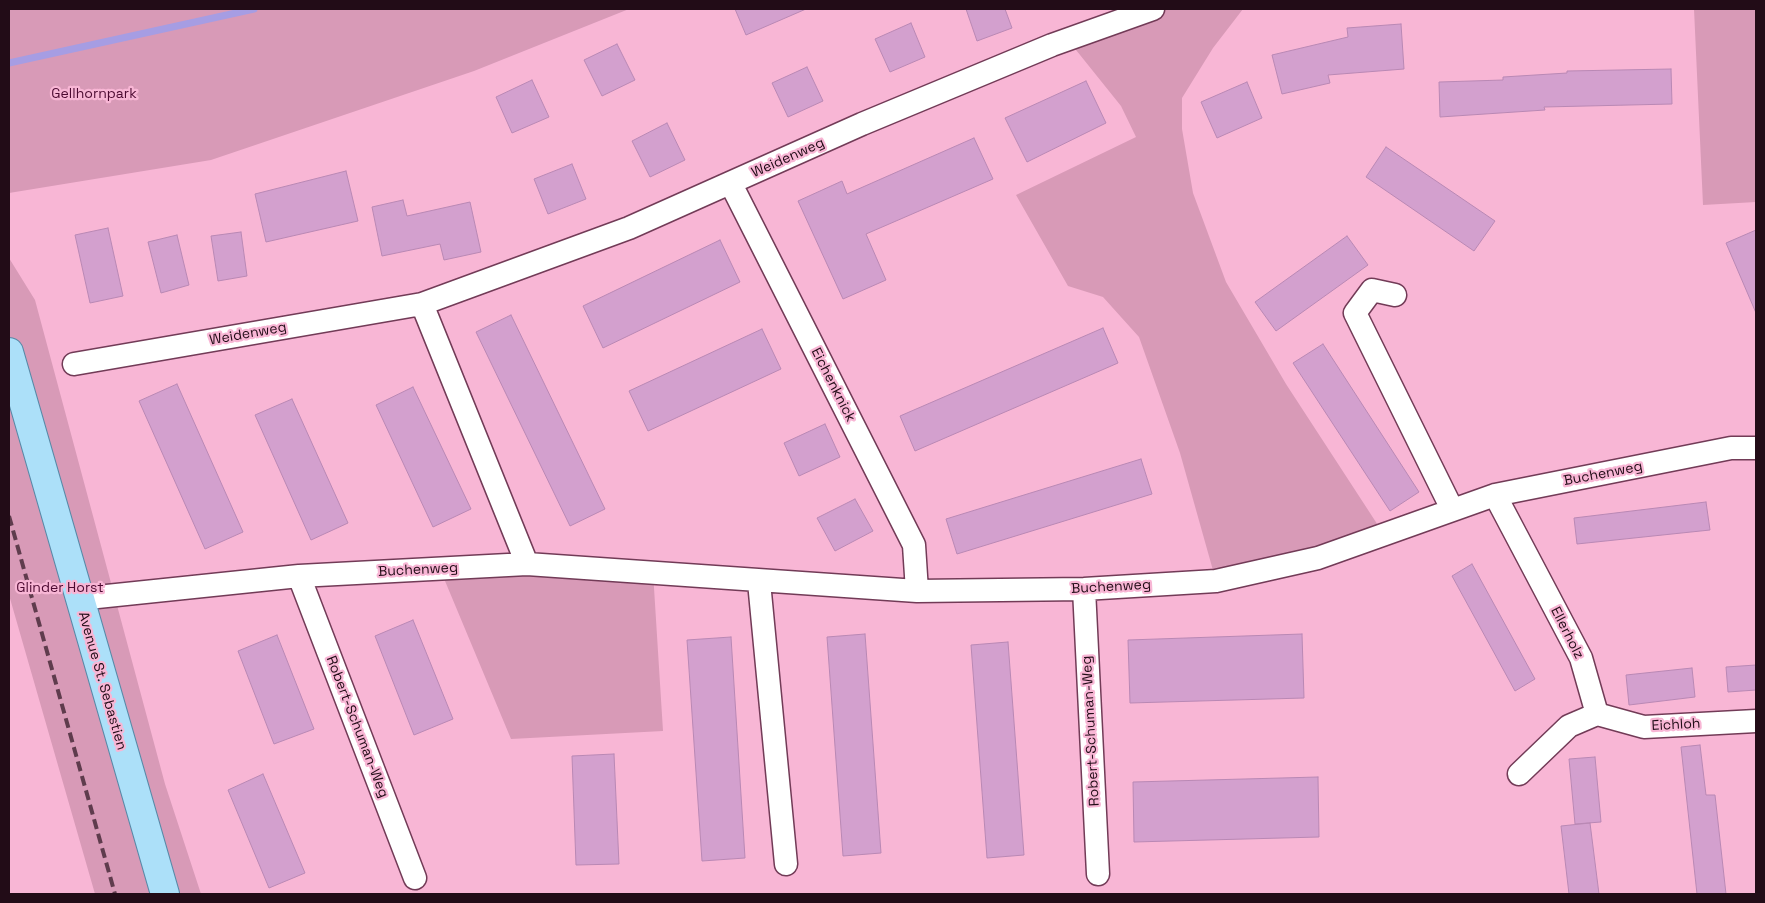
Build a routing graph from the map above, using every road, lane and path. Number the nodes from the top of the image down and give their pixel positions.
1 (1153, 9) edge
2 (731, 184) junction
3 (1395, 295) dead end
4 (422, 304) junction
5 (9, 352) edge
6 (74, 364) dead end
7 (1756, 448) edge
8 (1495, 495) junction
9 (1452, 508) junction
10 (527, 564) junction
11 (299, 576) junction
12 (759, 582) junction
13 (1084, 589) junction
14 (918, 591) junction
15 (78, 599) junction
16 (1597, 714) junction
17 (1755, 727) edge
18 (1519, 774) dead end
19 (786, 864) dead end
20 (1098, 874) dead end
21 (415, 878) dead end
22 (165, 894) edge

1 - 2 street, Weidenweg
2 - 4 street, Weidenweg
2 - 14 street, Eichenknick
3 - 9 street
4 - 6 street, Weidenweg
4 - 10 street
5 - 15 main road, Avenue St. Sebastien
7 - 8 street, Buchenweg
8 - 9 street, Buchenweg
8 - 16 street, Ellerholz
9 - 13 street, Buchenweg
10 - 11 street, Buchenweg
10 - 12 street, Buchenweg
11 - 15 street, Buchenweg
11 - 21 street, Robert-Schuman-Weg
12 - 14 street, Buchenweg
12 - 19 street
13 - 14 street, Buchenweg
13 - 20 street, Robert-Schuman-Weg
15 - 22 main road, Avenue St. Sebastien
16 - 17 street, Eichloh
16 - 18 street

